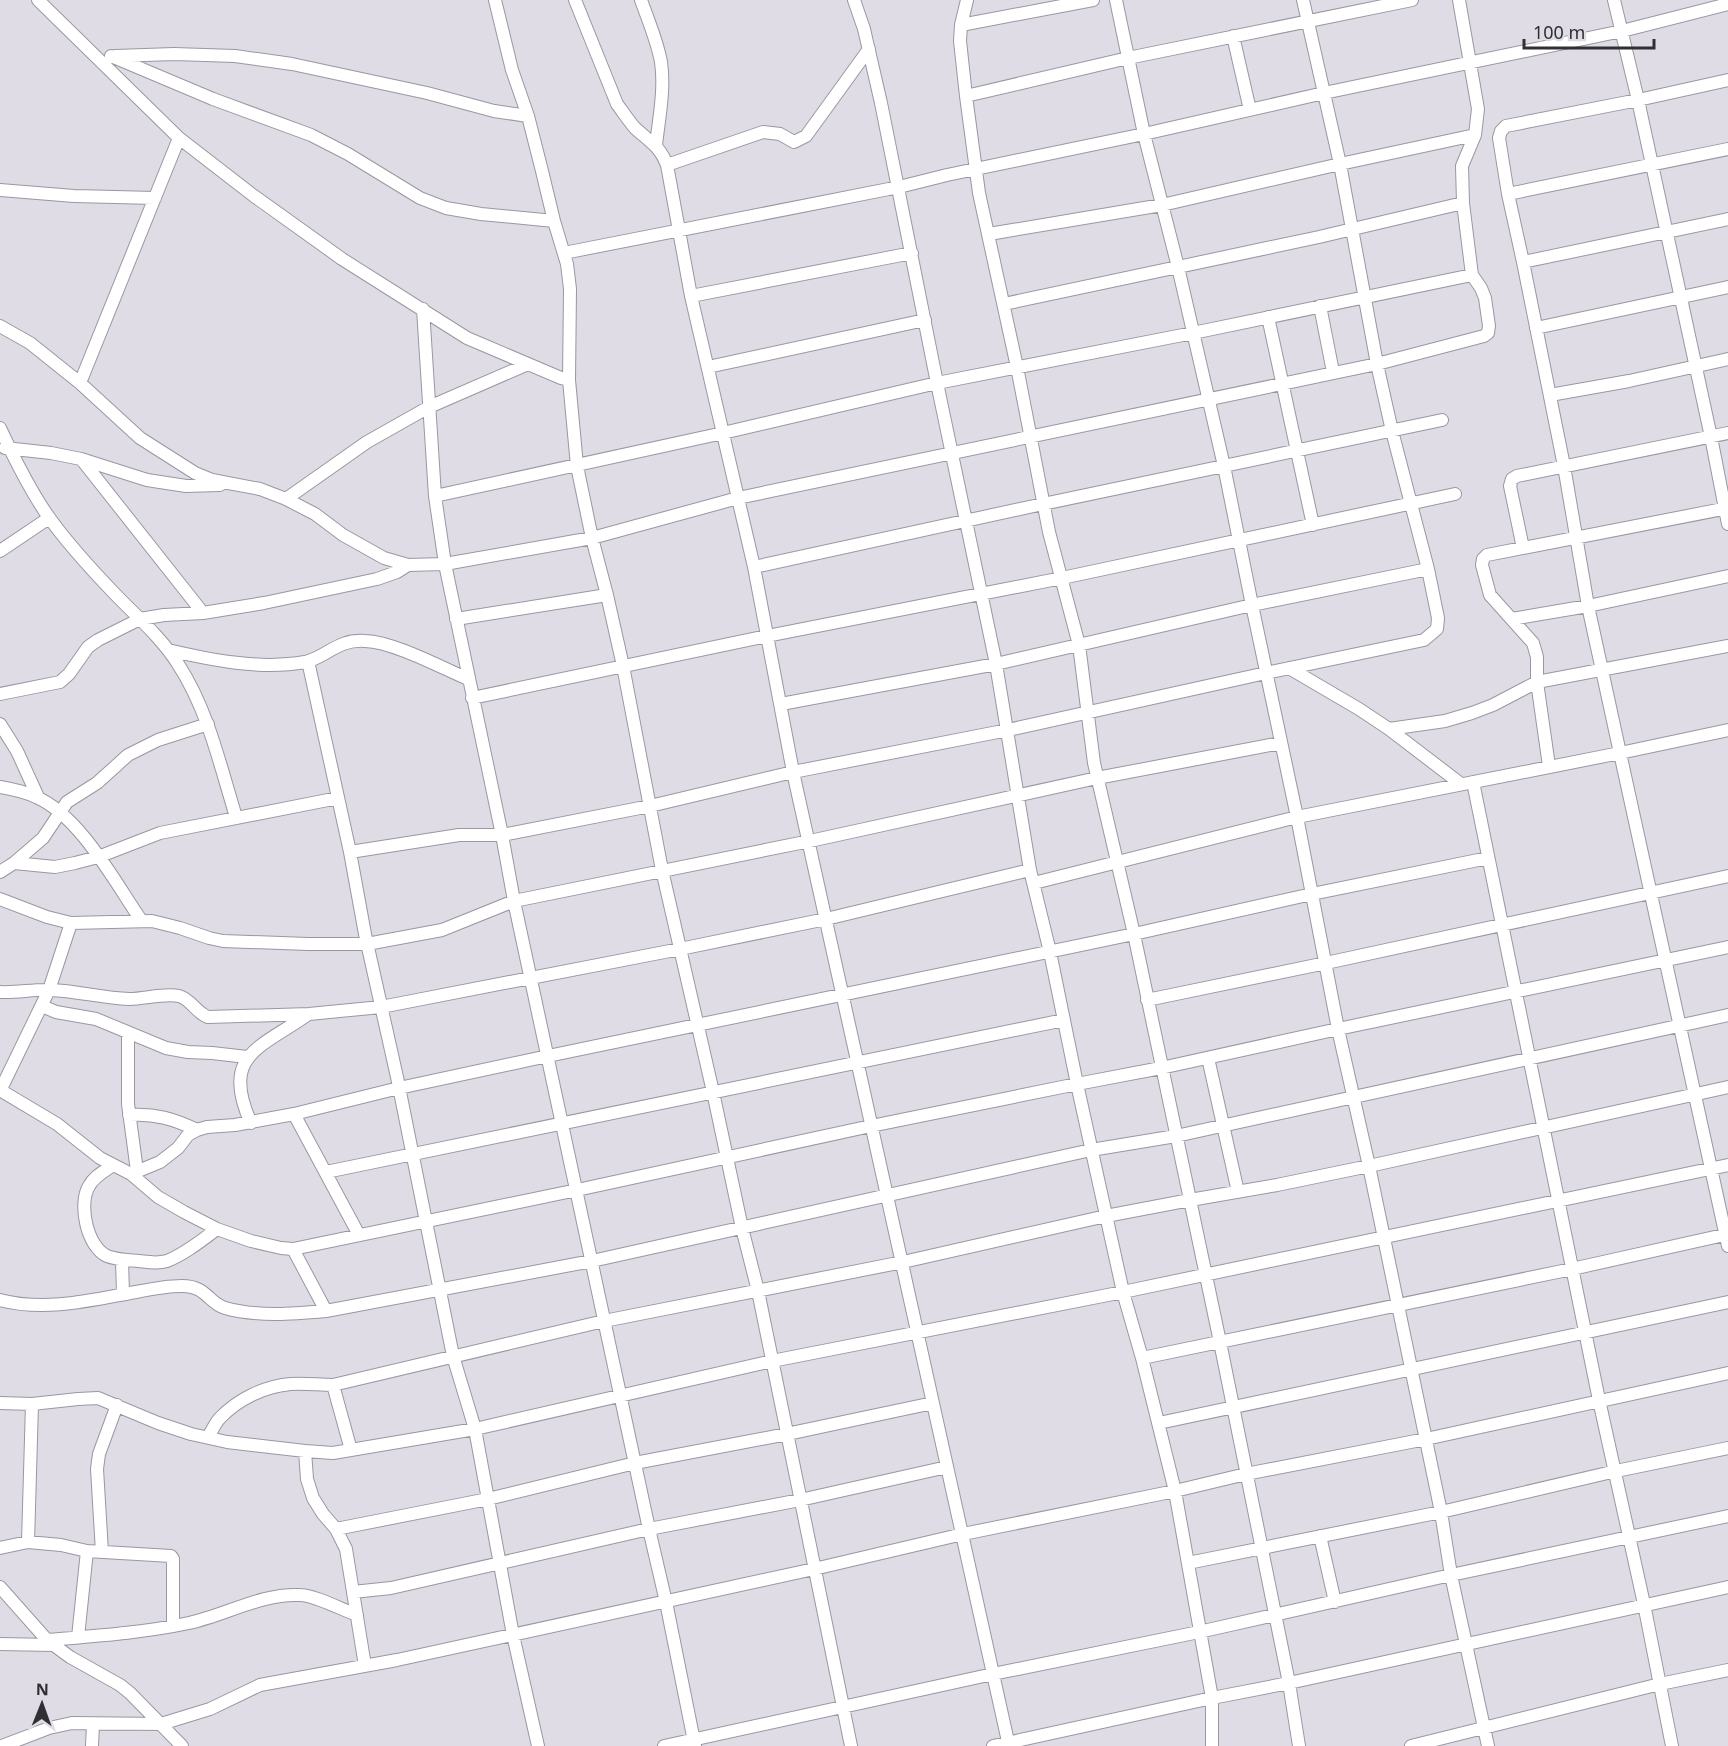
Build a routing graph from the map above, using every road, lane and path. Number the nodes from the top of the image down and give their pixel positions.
1 (38, 0) edge
2 (495, 0) edge
3 (575, 0) edge
4 (641, 0) edge
5 (854, 0) edge
6 (967, 0) edge
7 (1093, 0) edge
8 (1116, 0) edge
9 (1303, 0) edge
10 (1412, 0) edge
11 (1459, 0) edge
12 (1614, 0) edge
13 (1728, 4) edge
14 (1307, 21) junction
15 (961, 25) junction
16 (1622, 31) junction
17 (1233, 36) junction
18 (868, 49) junction
19 (96, 56) junction
20 (111, 56) junction
21 (1128, 58) junction
22 (1471, 62) junction
23 (1728, 80) edge
24 (1324, 93) junction
25 (966, 96) junction
26 (1638, 100) junction
27 (1250, 110) junction
28 (528, 116) junction
29 (1144, 134) junction
30 (1475, 135) junction
31 (179, 138) junction
32 (656, 145) junction
33 (1728, 149) edge
34 (1340, 164) junction
35 (667, 165) junction
36 (1651, 165) junction
37 (975, 169) junction
38 (899, 187) junction
39 (0, 190) edge
40 (1508, 195) junction
41 (155, 198) junction
42 (1463, 203) junction
43 (1162, 205) junction
44 (1728, 219) edge
45 (554, 221) junction
46 (1352, 229) junction
47 (679, 230) junction
48 (1666, 232) junction
49 (988, 234) junction
50 (564, 253) junction
51 (912, 253) junction
52 (1523, 262) junction
53 (1178, 267) junction
54 (1472, 275) junction
55 (1728, 288) edge
56 (691, 296) junction
57 (1364, 297) junction
58 (1680, 298) junction
59 (1004, 303) junction
60 (1320, 306) junction
61 (423, 309) junction
62 (1268, 316) junction
63 (925, 320) junction
64 (0, 326) edge
65 (1536, 328) junction
66 (1193, 333) junction
67 (1728, 359) edge
68 (528, 364) junction
69 (1377, 364) junction
70 (708, 367) junction
71 (1017, 367) junction
72 (1696, 367) junction
73 (1333, 372) junction
74 (569, 380) junction
75 (80, 383) junction
76 (937, 383) junction
77 (1282, 384) junction
78 (1550, 395) junction
79 (1209, 400) junction
80 (429, 407) junction
81 (1442, 420) dead end
82 (0, 428) edge
83 (1392, 431) junction
84 (723, 433) junction
85 (1728, 433) edge
86 (1030, 436) junction
87 (1711, 437) junction
88 (5, 448) edge
89 (1296, 451) junction
90 (952, 452) junction
91 (81, 459) junction
92 (577, 466) junction
93 (1224, 466) junction
94 (1564, 466) junction
95 (233, 485) junction
96 (1455, 494) dead end
97 (435, 496) junction
98 (738, 498) junction
99 (286, 499) junction
100 (1043, 504) junction
101 (1411, 504) junction
102 (1726, 509) edge
103 (49, 518) junction
104 (967, 521) junction
105 (1728, 524) edge
106 (1313, 525) junction
107 (592, 538) junction
108 (1577, 538) junction
109 (1239, 541) junction
110 (1523, 548) junction
111 (0, 551) edge
112 (445, 564) junction
113 (408, 565) junction
114 (754, 567) junction
115 (1428, 569) junction
116 (1728, 576) edge
117 (1062, 578) junction
118 (607, 595) junction
119 (982, 595) junction
120 (1252, 606) junction
121 (1588, 606) junction
122 (203, 613) junction
123 (140, 619) junction
124 (456, 619) junction
125 (1512, 619) junction
126 (767, 636) junction
127 (1078, 645) junction
128 (1728, 646) edge
129 (168, 650) junction
130 (308, 661) junction
131 (996, 664) junction
132 (623, 666) junction
133 (1289, 668) junction
134 (1602, 670) junction
135 (1266, 673) junction
136 (468, 678) junction
137 (1537, 682) junction
138 (0, 694) edge
139 (472, 698) junction
140 (781, 704) junction
141 (1088, 712) junction
142 (0, 724) edge
143 (208, 724) junction
144 (1389, 729) junction
145 (1008, 730) junction
146 (1728, 730) edge
147 (1281, 743) junction
148 (1620, 753) junction
149 (1549, 766) junction
150 (793, 772) junction
151 (1097, 778) junction
152 (1467, 783) junction
153 (0, 787) edge
154 (1018, 796) junction
155 (38, 797) junction
156 (338, 798) junction
157 (650, 806) junction
158 (59, 812) junction
159 (236, 817) junction
160 (1297, 817) junction
161 (502, 835) junction
162 (810, 841) junction
163 (350, 852) junction
164 (98, 857) junction
165 (1488, 858) junction
166 (1118, 861) junction
167 (14, 863) junction
168 (662, 870) junction
169 (1030, 870) junction
170 (0, 872) edge
171 (1728, 876) edge
172 (1034, 883) junction
173 (1652, 893) junction
174 (1312, 894) junction
175 (0, 899) edge
176 (514, 901) junction
177 (826, 919) junction
178 (141, 920) junction
179 (71, 923) junction
180 (1502, 926) junction
181 (1134, 934) junction
182 (367, 944) junction
183 (1728, 947) edge
184 (681, 949) junction
185 (1050, 952) junction
186 (1665, 959) junction
187 (1326, 963) junction
188 (531, 978) junction
189 (49, 990) junction
190 (0, 992) edge
191 (1516, 992) junction
192 (843, 995) junction
193 (1147, 1000) junction
194 (42, 1006) junction
195 (381, 1007) junction
196 (309, 1014) junction
197 (1728, 1015) edge
198 (1064, 1020) junction
199 (697, 1025) junction
200 (1680, 1026) junction
201 (1338, 1029) junction
202 (128, 1034) junction
203 (548, 1056) junction
204 (247, 1057) junction
205 (1208, 1058) junction
206 (1530, 1060) junction
207 (858, 1061) junction
208 (1161, 1068) junction
209 (1077, 1084) junction
210 (399, 1088) junction
211 (1728, 1088) edge
212 (0, 1091) edge
213 (713, 1092) junction
214 (1695, 1095) junction
215 (1354, 1098) junction
216 (294, 1114) junction
217 (129, 1115) junction
218 (562, 1122) junction
219 (251, 1123) junction
220 (871, 1126) junction
221 (1224, 1126) junction
222 (1544, 1128) junction
223 (197, 1130) junction
224 (1176, 1136) junction
225 (1091, 1150) junction
226 (413, 1155) junction
227 (727, 1158) junction
228 (113, 1165) junction
229 (1728, 1165) edge
230 (1369, 1167) junction
231 (1711, 1168) junction
232 (326, 1172) junction
233 (134, 1173) junction
234 (577, 1190) junction
235 (1238, 1192) junction
236 (888, 1195) junction
237 (1190, 1200) junction
238 (1558, 1201) junction
239 (1106, 1216) junction
240 (425, 1221) junction
241 (742, 1228) junction
242 (218, 1229) junction
243 (359, 1235) junction
244 (1383, 1238) junction
245 (1727, 1238) edge
246 (293, 1249) junction
247 (123, 1260) junction
248 (592, 1261) junction
249 (903, 1262) junction
250 (1572, 1269) junction
251 (1204, 1274) junction
252 (440, 1291) junction
253 (758, 1291) junction
254 (1123, 1292) junction
255 (123, 1294) junction
256 (0, 1300) edge
257 (1728, 1302) edge
258 (1398, 1305) junction
259 (326, 1311) junction
260 (604, 1321) junction
261 (918, 1333) junction
262 (1585, 1333) junction
263 (1220, 1342) junction
264 (453, 1356) junction
265 (1142, 1358) junction
266 (772, 1361) junction
267 (1411, 1370) junction
268 (1728, 1373) edge
269 (333, 1385) junction
270 (621, 1396) junction
271 (1599, 1400) junction
272 (0, 1403) edge
273 (933, 1403) junction
274 (32, 1404) junction
275 (117, 1405) junction
276 (1233, 1408) junction
277 (1159, 1423) junction
278 (475, 1429) junction
279 (787, 1434) junction
280 (208, 1437) junction
281 (1426, 1439) junction
282 (1728, 1448) edge
283 (351, 1450) junction
284 (305, 1451) junction
285 (635, 1463) junction
286 (947, 1467) junction
287 (1616, 1471) junction
288 (1246, 1474) junction
289 (1175, 1491) junction
290 (488, 1499) junction
291 (800, 1500) junction
292 (1441, 1512) junction
293 (1728, 1516) edge
294 (336, 1529) junction
295 (648, 1529) junction
296 (963, 1534) junction
297 (1320, 1536) junction
298 (1630, 1537) junction
299 (28, 1542) junction
300 (0, 1548) edge
301 (1261, 1548) junction
302 (87, 1551) junction
303 (102, 1552) junction
304 (498, 1563) junction
305 (1188, 1563) junction
306 (814, 1569) junction
307 (1451, 1575) junction
308 (0, 1587) edge
309 (1728, 1587) edge
310 (353, 1592) junction
311 (666, 1602) junction
312 (1335, 1602) junction
313 (1644, 1604) junction
314 (357, 1615) junction
315 (1276, 1616) junction
316 (173, 1626) junction
317 (1199, 1632) junction
318 (513, 1635) junction
319 (78, 1637) junction
320 (50, 1643) junction
321 (0, 1644) edge
322 (1466, 1644) junction
323 (365, 1666) junction
324 (1728, 1670) edge
325 (993, 1674) junction
326 (1289, 1683) junction
327 (1660, 1684) junction
328 (1212, 1698) junction
329 (843, 1707) junction
330 (93, 1724) junction
331 (161, 1724) junction
332 (1483, 1728) junction
333 (694, 1743) edge
334 (1008, 1744) edge
335 (2, 1746) edge
336 (92, 1746) edge
337 (182, 1746) edge
338 (538, 1746) edge
339 (663, 1746) edge
340 (851, 1746) edge
341 (993, 1746) edge
342 (1212, 1746) edge
343 (1299, 1746) edge
344 (1411, 1746) edge
345 (1488, 1746) edge
346 (1672, 1746) edge

1 - 19 street
2 - 28 street
3 - 32 street
4 - 32 street
5 - 18 street
6 - 15 street
7 - 15 street
8 - 21 street
9 - 14 street
10 - 14 street
11 - 22 street
12 - 16 street
13 - 16 street
14 - 17 street
14 - 24 street
15 - 25 street
16 - 22 street
16 - 26 street
17 - 21 street
17 - 27 street
18 - 35 street
18 - 38 street
19 - 20 street
19 - 31 street
20 - 28 street
20 - 45 street
21 - 25 street
21 - 29 street
22 - 24 street
22 - 30 street
23 - 26 street
24 - 27 street
24 - 34 street
25 - 37 street
26 - 36 street
26 - 40 street
27 - 29 street
28 - 45 street
29 - 37 street
29 - 43 street
30 - 34 street
30 - 42 street
31 - 41 street
31 - 61 street
32 - 35 street
33 - 36 street
34 - 43 street
34 - 46 street
35 - 47 street
36 - 40 street
36 - 48 street
37 - 38 street
37 - 49 street
38 - 47 street
38 - 51 street
39 - 41 street
40 - 52 street
41 - 75 street
42 - 46 street
42 - 54 street
43 - 49 street
43 - 53 street
44 - 48 street
45 - 50 street
46 - 53 street
46 - 57 street
47 - 50 street
47 - 56 street
48 - 52 street
48 - 58 street
49 - 59 street
50 - 74 street
51 - 56 street
51 - 63 street
52 - 65 street
53 - 59 street
53 - 66 street
54 - 57 street
54 - 69 street
55 - 58 street
56 - 70 street
57 - 60 street
57 - 69 street
58 - 65 street
58 - 72 street
59 - 71 street
60 - 62 street
60 - 73 street
61 - 68 street
61 - 80 street
62 - 66 street
62 - 77 street
63 - 70 street
63 - 76 street
64 - 75 street
65 - 78 street
66 - 71 street
66 - 79 street
67 - 72 street
68 - 74 street
68 - 80 street
69 - 73 street
69 - 83 street
70 - 84 street
71 - 76 street
71 - 86 street
72 - 78 street
72 - 87 street
73 - 77 street
74 - 92 street
75 - 95 street
76 - 84 street
76 - 90 street
77 - 79 street
77 - 89 street
78 - 94 street
79 - 86 street
79 - 93 street
80 - 97 street
80 - 99 street
81 - 83 street
82 - 88 street
83 - 89 street
83 - 101 street
84 - 92 street
84 - 98 street
85 - 87 street
86 - 90 street
86 - 100 street
87 - 94 street
87 - 102 street
88 - 91 street
88 - 103 street
89 - 93 street
89 - 106 street
90 - 98 street
90 - 104 street
91 - 95 street
91 - 122 street
92 - 97 street
92 - 107 street
93 - 100 street
93 - 109 street
94 - 108 street
94 - 110 street
95 - 99 street
96 - 101 street
97 - 112 street
98 - 107 street
98 - 114 street
99 - 113 street
100 - 104 street
100 - 117 street
101 - 106 street
101 - 115 street
102 - 105 street
102 - 108 street
103 - 111 street
103 - 123 street
104 - 114 street
104 - 119 street
106 - 109 street
107 - 112 street
107 - 118 street
108 - 110 street
108 - 121 street
109 - 117 street
109 - 120 street
110 - 125 street
112 - 113 street
112 - 124 street
113 - 122 street
114 - 126 street
115 - 120 street
115 - 133 street
116 - 121 street
117 - 119 street
117 - 127 street
118 - 124 street
118 - 132 street
119 - 126 street
119 - 131 street
120 - 127 street
120 - 135 street
121 - 125 street
121 - 134 street
122 - 123 street
123 - 129 street
123 - 138 street
124 - 136 street
125 - 137 street
126 - 132 street
126 - 140 street
127 - 131 street
127 - 141 street
128 - 134 street
129 - 130 street
129 - 143 street
130 - 136 street
130 - 156 street
131 - 140 street
131 - 145 street
132 - 139 street
132 - 157 street
133 - 135 street
133 - 144 street
134 - 137 street
134 - 148 street
135 - 141 street
135 - 147 street
136 - 139 street
137 - 144 street
137 - 149 street
139 - 161 street
140 - 150 street
141 - 145 street
141 - 151 street
142 - 155 street
143 - 158 street
143 - 159 street
144 - 152 street
145 - 150 street
145 - 154 street
146 - 148 street
147 - 151 street
147 - 160 street
148 - 149 street
148 - 173 street
149 - 152 street
150 - 157 street
150 - 162 street
151 - 154 street
151 - 166 street
152 - 160 street
152 - 165 street
153 - 155 street
154 - 162 street
154 - 169 street
155 - 158 street
156 - 159 street
156 - 163 street
157 - 161 street
157 - 168 street
158 - 164 street
158 - 167 street
159 - 164 street
160 - 166 street
160 - 174 street
161 - 163 street
161 - 176 street
162 - 168 street
162 - 177 street
163 - 182 street
164 - 167 street
164 - 178 street
165 - 174 street
165 - 180 street
166 - 172 street
166 - 181 street
167 - 170 street
168 - 176 street
168 - 184 street
169 - 172 street
169 - 177 street
171 - 173 street
172 - 185 street
173 - 180 street
173 - 186 street
174 - 181 street
174 - 187 street
175 - 179 street
176 - 182 street
176 - 188 street
177 - 184 street
177 - 192 street
178 - 179 street
178 - 182 street
179 - 189 street
180 - 187 street
180 - 191 street
181 - 185 street
181 - 193 street
182 - 195 street
183 - 186 street
184 - 188 street
184 - 199 street
185 - 192 street
185 - 198 street
186 - 191 street
186 - 200 street
187 - 193 street
187 - 201 street
188 - 195 street
188 - 203 street
189 - 190 street
189 - 194 street
189 - 196 street
191 - 201 street
191 - 206 street
192 - 199 street
192 - 207 street
193 - 208 street
194 - 202 street
194 - 212 street
195 - 196 street
195 - 210 street
196 - 204 street
197 - 200 street
198 - 207 street
198 - 209 street
199 - 203 street
199 - 213 street
200 - 206 street
200 - 214 street
201 - 205 street
201 - 215 street
202 - 204 street
202 - 217 street
203 - 210 street
203 - 218 street
204 - 219 street
205 - 208 street
205 - 221 street
206 - 215 street
206 - 222 street
207 - 213 street
207 - 220 street
208 - 209 street
208 - 224 street
209 - 220 street
209 - 225 street
210 - 216 street
210 - 226 street
211 - 214 street
212 - 228 street
213 - 218 street
213 - 227 street
214 - 222 street
214 - 231 street
215 - 221 street
215 - 230 street
216 - 219 street
216 - 232 street
217 - 223 street
217 - 233 street
218 - 226 street
218 - 234 street
219 - 223 street
220 - 227 street
220 - 236 street
221 - 224 street
221 - 235 street
222 - 230 street
222 - 238 street
223 - 233 street
224 - 225 street
224 - 237 street
225 - 236 street
225 - 239 street
226 - 232 street
226 - 240 street
227 - 234 street
227 - 241 street
228 - 233 street
228 - 247 street
229 - 231 street
230 - 235 street
230 - 244 street
231 - 238 street
231 - 245 street
232 - 243 street
233 - 242 street
234 - 240 street
234 - 248 street
235 - 237 street
236 - 241 street
236 - 249 street
237 - 239 street
237 - 251 street
238 - 244 street
238 - 250 street
239 - 249 street
239 - 254 street
240 - 243 street
240 - 252 street
241 - 248 street
241 - 253 street
242 - 246 street
242 - 247 street
243 - 246 street
244 - 251 street
244 - 258 street
245 - 250 street
246 - 259 street
247 - 255 street
248 - 252 street
248 - 260 street
249 - 253 street
249 - 261 street
250 - 258 street
250 - 262 street
251 - 254 street
251 - 263 street
252 - 259 street
252 - 264 street
253 - 260 street
253 - 266 street
254 - 261 street
254 - 265 street
255 - 256 street
255 - 259 street
257 - 262 street
258 - 263 street
258 - 267 street
260 - 264 street
260 - 270 street
261 - 266 street
261 - 273 street
262 - 267 street
262 - 271 street
263 - 265 street
263 - 276 street
264 - 269 street
264 - 278 street
265 - 277 street
266 - 270 street
266 - 279 street
267 - 276 street
267 - 281 street
268 - 271 street
269 - 280 street
269 - 283 street
270 - 278 street
270 - 285 street
271 - 281 street
271 - 287 street
272 - 274 street
273 - 279 street
273 - 286 street
274 - 275 street
274 - 299 street
275 - 280 street
275 - 303 street
276 - 277 street
276 - 288 street
277 - 289 street
278 - 283 street
278 - 290 street
279 - 285 street
279 - 291 street
280 - 284 street
281 - 288 street
281 - 292 street
282 - 287 street
283 - 284 street
284 - 294 street
285 - 290 street
285 - 295 street
286 - 291 street
286 - 296 street
287 - 292 street
287 - 298 street
288 - 289 street
288 - 301 street
289 - 296 street
289 - 305 street
290 - 294 street
290 - 304 street
291 - 295 street
291 - 306 street
292 - 297 street
292 - 307 street
293 - 298 street
294 - 310 street
295 - 304 street
295 - 311 street
296 - 306 street
296 - 325 street
297 - 301 street
297 - 312 street
298 - 307 street
298 - 313 street
299 - 300 street
299 - 302 street
301 - 305 street
301 - 315 street
302 - 303 street
302 - 319 street
303 - 316 street
304 - 310 street
304 - 318 street
305 - 317 street
306 - 311 street
306 - 329 street
307 - 312 street
307 - 322 street
308 - 320 street
309 - 313 street
310 - 314 street
311 - 318 street
311 - 333 street
312 - 315 street
313 - 322 street
313 - 327 street
314 - 316 street
314 - 323 street
315 - 317 street
315 - 326 street
316 - 319 street
317 - 325 street
317 - 328 street
318 - 323 street
318 - 338 street
319 - 320 street
320 - 321 street
320 - 331 street
322 - 326 street
322 - 332 street
323 - 331 street
324 - 327 street
325 - 329 street
325 - 334 street
326 - 328 street
326 - 343 street
327 - 332 street
327 - 346 street
328 - 334 street
328 - 342 street
329 - 333 street
329 - 340 street
330 - 331 street
330 - 335 street
330 - 336 street
331 - 337 street
332 - 344 street
332 - 345 street
333 - 339 street
334 - 341 street

